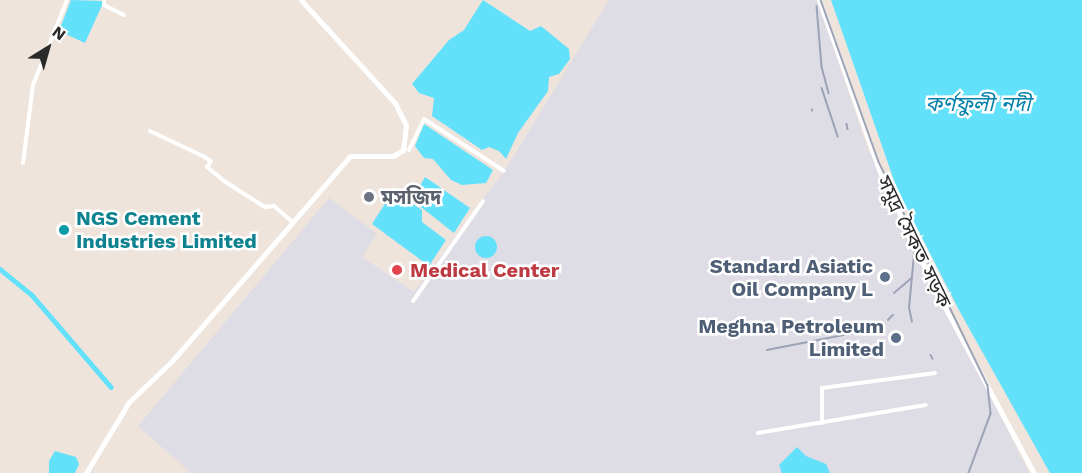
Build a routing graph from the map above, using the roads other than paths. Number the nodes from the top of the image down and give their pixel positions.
1 (67, 0) edge
2 (104, 0) edge
3 (301, 0) edge
4 (819, 0) edge
5 (124, 15) dead end
6 (150, 131) dead end
7 (409, 150) dead end
8 (23, 163) dead end
9 (504, 171) dead end
10 (483, 201) dead end
11 (291, 221) junction
12 (413, 301) dead end
13 (935, 373) dead end
14 (926, 405) dead end
15 (822, 423) junction
16 (758, 433) dead end
17 (86, 473) edge
18 (1034, 473) edge

1 - 8 street
2 - 5 street
3 - 11 street
4 - 18 street, সমুদ্র সৈকত সড়ক
6 - 11 street
7 - 9 street
10 - 12 street
11 - 17 street
13 - 15 street
14 - 15 street
15 - 16 street

